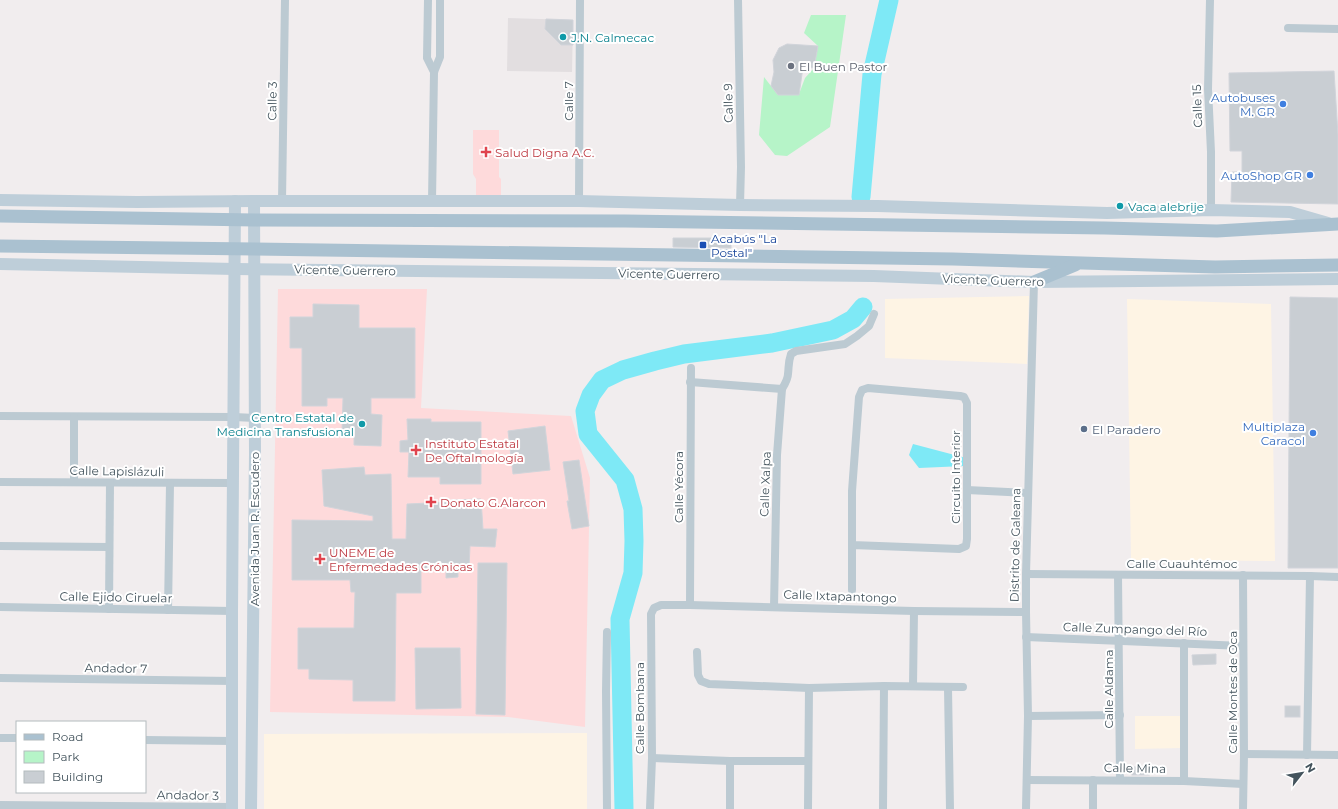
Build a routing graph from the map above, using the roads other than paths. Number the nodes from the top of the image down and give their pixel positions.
1 (285, 0) edge
2 (428, 0) edge
3 (440, 0) edge
4 (580, 0) edge
5 (738, 0) edge
6 (1210, 0) edge
7 (1288, 28) dead end
8 (1338, 29) edge
9 (434, 72) junction
10 (0, 200) edge
11 (235, 201) junction
12 (254, 201) junction
13 (282, 201) junction
14 (432, 201) junction
15 (579, 201) junction
16 (625, 202) junction
17 (740, 205) junction
18 (1211, 210) junction
19 (0, 216) edge
20 (235, 219) junction
21 (255, 220) junction
22 (626, 221) junction
23 (1336, 224) edge
24 (0, 246) edge
25 (235, 249) junction
26 (255, 249) junction
27 (1081, 263) junction
28 (1334, 263) edge
29 (0, 264) edge
30 (235, 269) junction
31 (255, 269) junction
32 (1338, 279) edge
33 (1034, 282) junction
34 (874, 314) dead end
35 (691, 368) dead end
36 (690, 382) junction
37 (782, 389) junction
38 (0, 416) edge
39 (74, 416) junction
40 (234, 417) junction
41 (255, 418) junction
42 (0, 482) edge
43 (74, 482) junction
44 (110, 483) junction
45 (233, 483) junction
46 (170, 484) junction
47 (967, 490) junction
48 (1028, 493) junction
49 (852, 545) junction
50 (0, 546) edge
51 (109, 547) junction
52 (1026, 574) junction
53 (1118, 575) junction
54 (1244, 575) junction
55 (1310, 576) junction
56 (1338, 577) edge
57 (852, 590) dead end
58 (690, 605) junction
59 (0, 607) edge
60 (774, 607) junction
61 (654, 608) joint
62 (108, 609) junction
63 (168, 610) junction
64 (914, 610) junction
65 (232, 611) junction
66 (1026, 612) junction
67 (607, 632) dead end
68 (1026, 637) junction
69 (1120, 641) junction
70 (1184, 643) junction
71 (1244, 646) junction
72 (697, 652) dead end
73 (0, 678) edge
74 (233, 681) junction
75 (884, 686) junction
76 (913, 686) junction
77 (963, 687) dead end
78 (809, 688) junction
79 (948, 688) junction
80 (1120, 715) junction
81 (1028, 716) junction
82 (0, 738) edge
83 (16, 738) edge
84 (146, 740) edge
85 (232, 741) junction
86 (1244, 754) junction
87 (1307, 755) junction
88 (1338, 755) edge
89 (652, 758) junction
90 (730, 761) junction
91 (808, 761) junction
92 (1027, 780) junction
93 (1093, 780) junction
94 (1120, 780) junction
95 (1184, 781) junction
96 (1243, 784) junction
97 (0, 805) edge
98 (232, 808) edge
99 (251, 809) edge
100 (607, 809) edge
101 (650, 809) edge
102 (730, 809) edge
103 (808, 809) edge
104 (883, 809) edge
105 (950, 809) edge
106 (1026, 809) edge
107 (1093, 809) edge
108 (1243, 809) edge

1 - 13 street, Calle 3
2 - 9 street
3 - 9 street
4 - 15 street, Calle 7
5 - 17 street, Calle 9
6 - 18 street, Calle 15
7 - 8 street
9 - 14 street
10 - 11 main road
11 - 12 main road
11 - 20 main road, Avenida Juan R. Escudero
12 - 13 main road
12 - 21 main road, Avenida Juan R. Escudero
13 - 14 main road
14 - 15 main road
15 - 16 main road
16 - 17 main road
16 - 22 main road
17 - 18 main road
18 - 23 main road
19 - 20 main road
20 - 21 main road
20 - 25 main road, Avenida Juan R. Escudero
21 - 22 main road
21 - 26 main road, Avenida Juan R. Escudero
22 - 23 main road
24 - 25 main road
25 - 26 main road
25 - 30 main road, Avenida Juan R. Escudero
26 - 27 main road
26 - 31 main road, Avenida Juan R. Escudero
27 - 28 main road
27 - 33 main road
29 - 30 main road, Vicente Guerrero
30 - 31 main road, Vicente Guerrero
30 - 40 main road, Avenida Juan R. Escudero
31 - 33 main road, Vicente Guerrero
31 - 41 main road, Avenida Juan R. Escudero
32 - 33 main road, Vicente Guerrero
33 - 48 street, Distrito de Galeana
34 - 37 street, Calle Xalpa
35 - 36 street, Calle Yécora
36 - 37 street
36 - 58 street, Calle Yécora
37 - 60 street, Calle Xalpa
38 - 39 street
39 - 40 street
39 - 43 street
40 - 41 street
40 - 45 main road, Avenida Juan R. Escudero
41 - 99 main road, Avenida Juan R. Escudero
42 - 43 street, Calle Lapislázuli
43 - 44 street, Calle Lapislázuli
44 - 46 street, Calle Lapislázuli
44 - 51 street
45 - 46 street, Calle Lapislázuli
45 - 65 main road, Avenida Juan R. Escudero
46 - 63 street
47 - 48 street
47 - 49 street, Circuito Interior
47 - 49 street, Circuito Interior
48 - 52 street, Distrito de Galeana
49 - 57 street
50 - 51 street
51 - 62 street
52 - 53 street, Calle Cuauhtémoc
52 - 66 street, Distrito de Galeana
53 - 54 street, Calle Cuauhtémoc
53 - 69 street, Calle Aldama
54 - 55 street, Calle Cuauhtémoc
54 - 71 street, Calle Montes de Oca
55 - 56 street, Calle Cuauhtémoc
55 - 87 street
58 - 60 street, Calle Ixtapantongo
58 - 61 street, Calle Ixtapantongo
59 - 62 street, Calle Ejido Ciruelar
60 - 64 street, Calle Ixtapantongo
61 - 89 street, Calle Bombana
62 - 63 street, Calle Ejido Ciruelar
63 - 65 street, Calle Ejido Ciruelar
64 - 66 street, Calle Ixtapantongo
64 - 76 street
65 - 74 main road, Avenida Juan R. Escudero
66 - 68 street, Distrito de Galeana
67 - 100 street
68 - 69 street, Calle Zumpango del Río
68 - 81 street, Distrito de Galeana
69 - 70 street, Calle Zumpango del Río
69 - 80 street, Calle Aldama
70 - 71 street, Calle Zumpango del Río
70 - 95 street
71 - 86 street, Calle Montes de Oca
72 - 78 street
73 - 74 street, Andador 7
74 - 85 main road, Avenida Juan R. Escudero
75 - 76 street
75 - 78 street
75 - 104 street
76 - 79 street
77 - 79 street
78 - 91 street
79 - 105 street
80 - 81 street
80 - 94 street, Calle Aldama
81 - 92 street, Distrito de Galeana
82 - 83 street
84 - 85 street
85 - 98 main road, Avenida Juan R. Escudero
86 - 87 street
86 - 96 street, Calle Montes de Oca
87 - 88 street
89 - 90 street
89 - 101 street, Calle Bombana
90 - 91 street
90 - 102 street
91 - 103 street
92 - 93 street, Calle Mina
92 - 106 street, Distrito de Galeana
93 - 94 street, Calle Mina
93 - 107 street
94 - 95 street, Calle Mina
95 - 96 street, Calle Mina
96 - 108 street, Calle Montes de Oca
97 - 98 street, Andador 3

